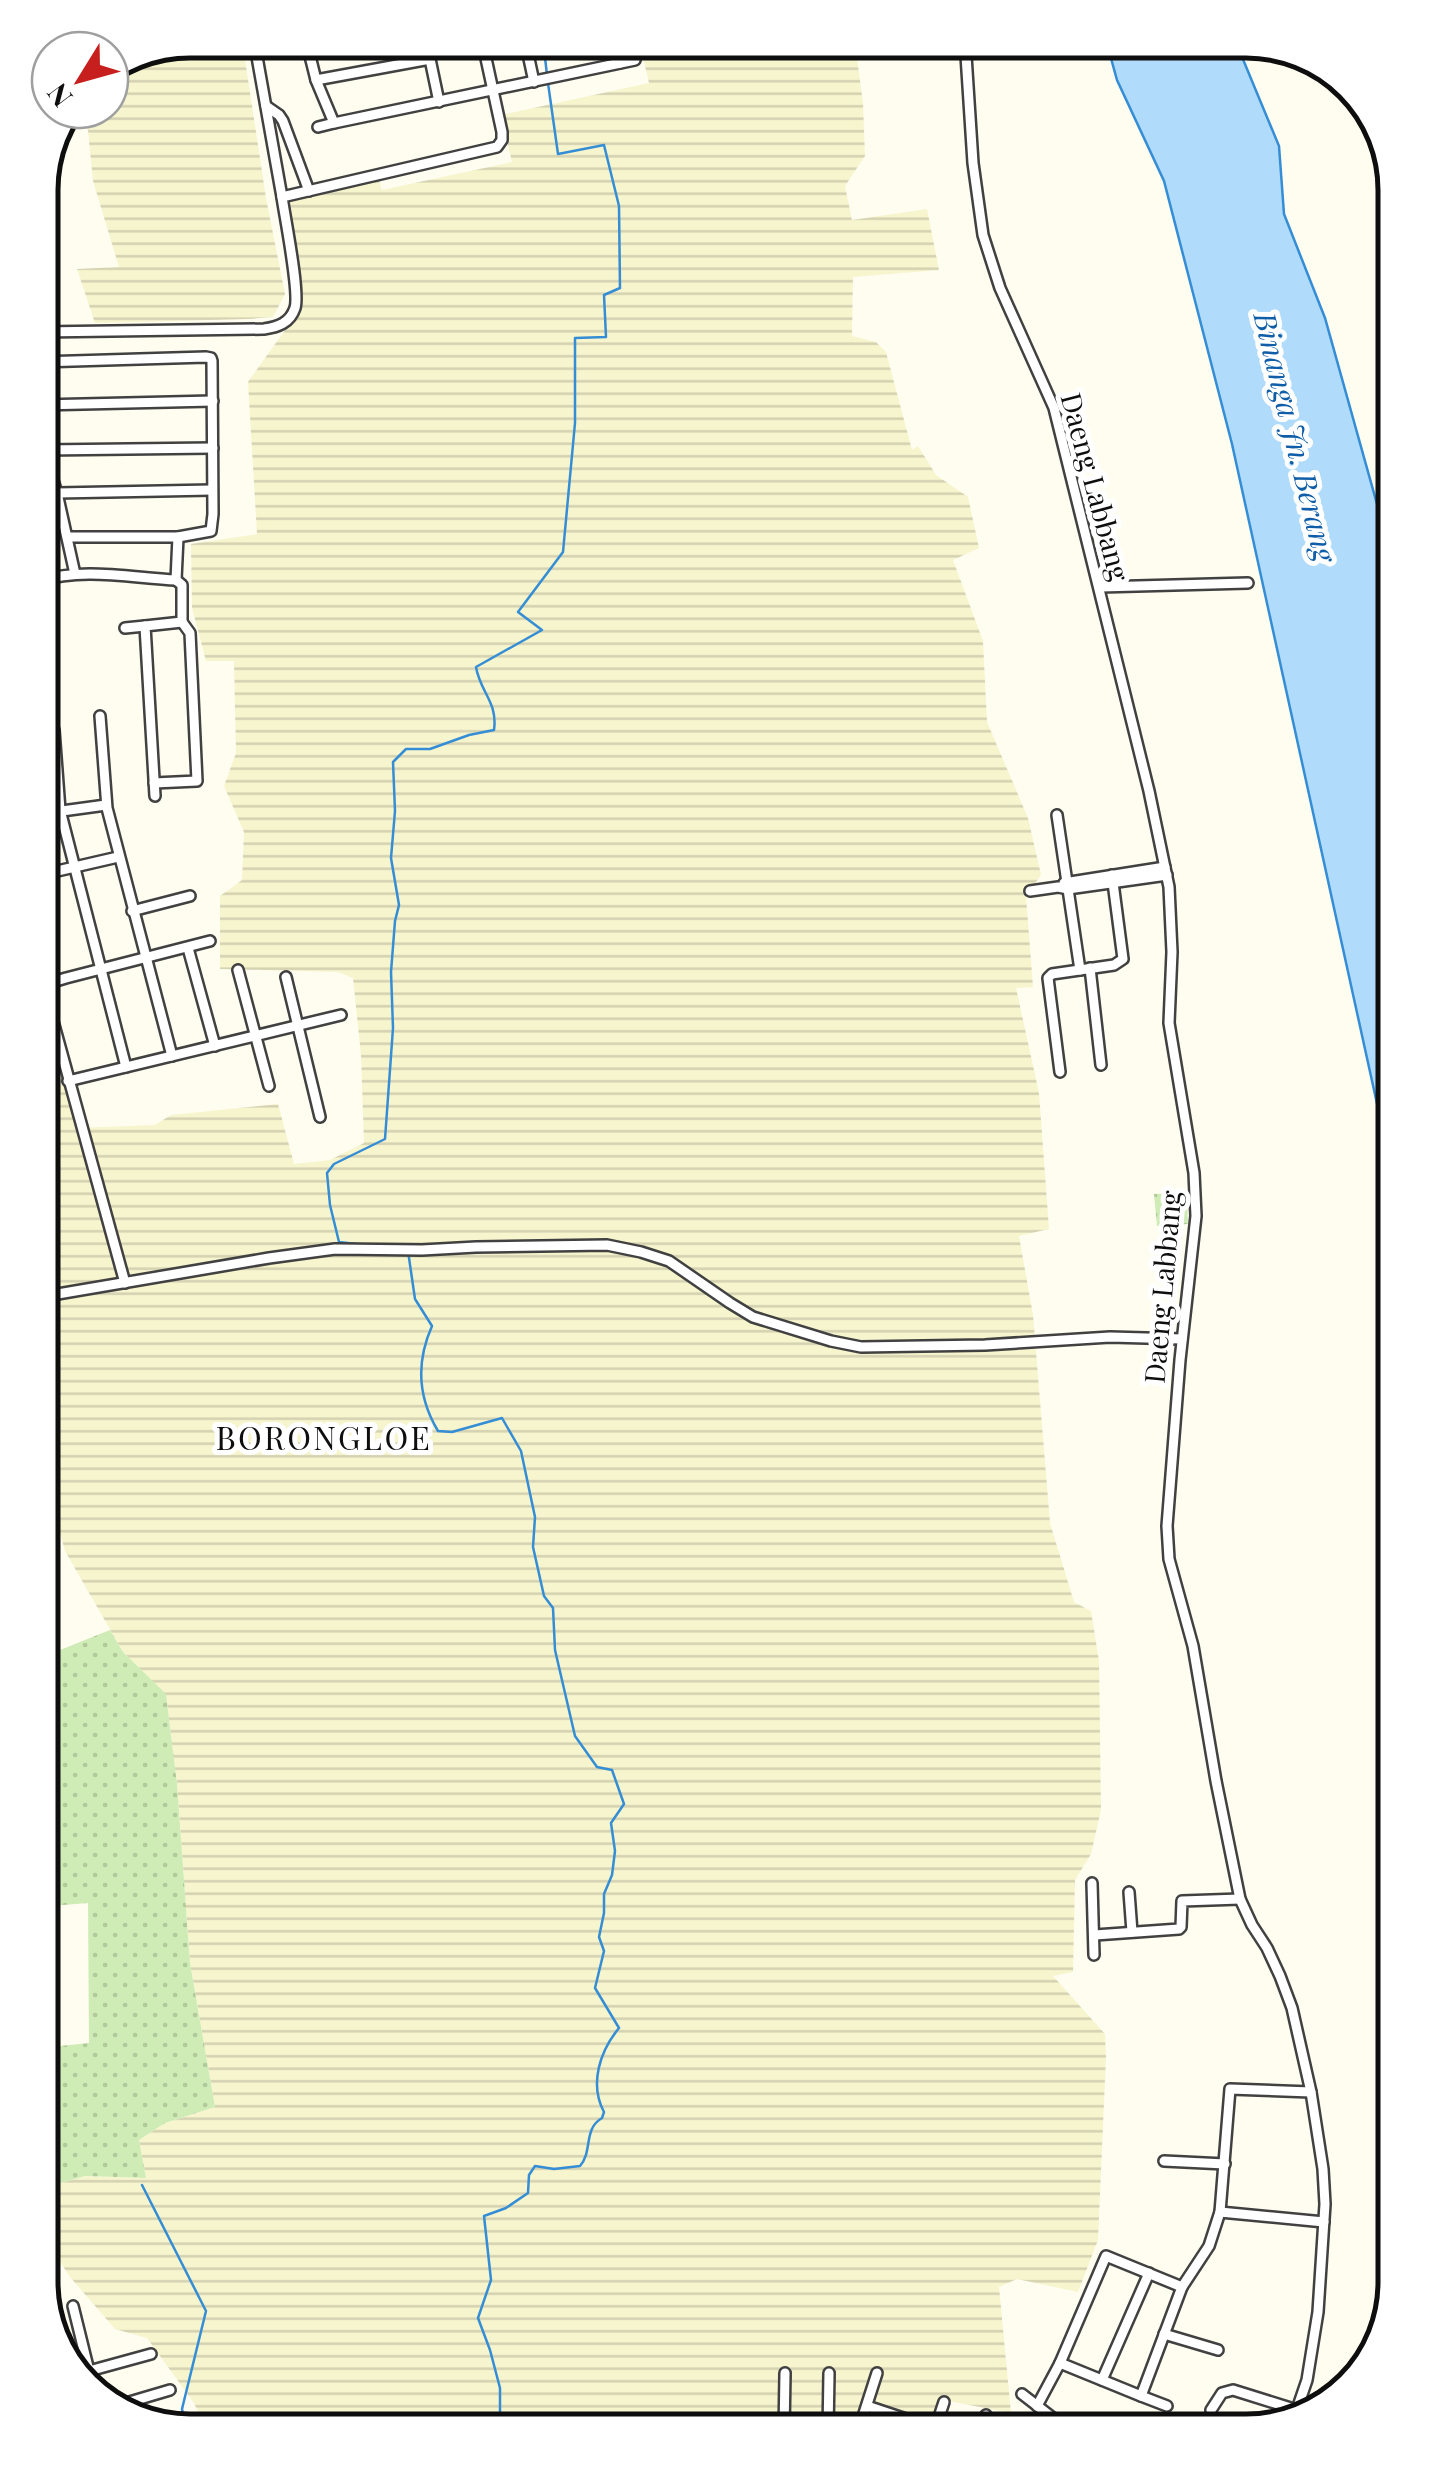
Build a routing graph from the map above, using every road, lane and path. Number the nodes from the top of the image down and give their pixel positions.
1 (257, 58) edge
2 (310, 58) edge
3 (430, 58) joint
4 (486, 58) edge
5 (529, 58) edge
6 (619, 58) edge
7 (966, 58) edge
8 (635, 60) dead end
9 (620, 63) junction
10 (316, 80) junction
11 (534, 82) junction
12 (494, 91) junction
13 (438, 102) junction
14 (266, 106) junction
15 (334, 123) junction
16 (318, 127) dead end
17 (308, 191) junction
18 (282, 197) junction
19 (58, 332) edge
20 (58, 362) edge
21 (213, 401) junction
22 (58, 405) edge
23 (214, 448) junction
24 (58, 450) edge
25 (212, 490) junction
26 (58, 493) edge
27 (58, 500) edge
28 (178, 536) junction
29 (68, 537) junction
30 (75, 574) junction
31 (58, 576) edge
32 (176, 580) junction
33 (1248, 583) dead end
34 (1100, 588) junction
35 (182, 622) junction
36 (145, 626) junction
37 (125, 628) dead end
38 (100, 716) dead end
39 (58, 783) edge
40 (154, 783) junction
41 (154, 796) dead end
42 (106, 804) junction
43 (60, 810) junction
44 (1057, 815) dead end
45 (118, 856) junction
46 (74, 867) junction
47 (58, 871) edge
48 (1166, 871) junction
49 (1112, 879) junction
50 (1064, 886) junction
51 (1030, 891) dead end
52 (190, 896) dead end
53 (132, 911) junction
54 (210, 941) dead end
55 (188, 948) junction
56 (145, 958) junction
57 (102, 968) junction
58 (1085, 969) junction
59 (238, 970) dead end
60 (286, 977) dead end
61 (58, 980) edge
62 (340, 1016) dead end
63 (298, 1026) junction
64 (256, 1036) junction
65 (58, 1041) edge
66 (214, 1046) junction
67 (172, 1056) junction
68 (1101, 1065) dead end
69 (126, 1067) junction
70 (1060, 1072) dead end
71 (68, 1080) junction
72 (268, 1086) dead end
73 (320, 1117) dead end
74 (124, 1282) junction
75 (58, 1294) edge
76 (1182, 1339) junction
77 (1092, 1883) dead end
78 (1129, 1892) dead end
79 (1240, 1899) junction
80 (1132, 1932) junction
81 (1095, 1935) junction
82 (1094, 1955) dead end
83 (1311, 2092) junction
84 (1164, 2161) dead end
85 (1225, 2164) junction
86 (1220, 2212) junction
87 (1324, 2222) junction
88 (1149, 2274) junction
89 (1182, 2286) junction
90 (73, 2306) dead end
91 (1164, 2334) junction
92 (1218, 2350) dead end
93 (151, 2354) dead end
94 (82, 2358) edge
95 (1060, 2363) junction
96 (92, 2371) edge
97 (785, 2372) dead end
98 (830, 2373) dead end
99 (877, 2373) dead end
100 (1102, 2380) junction
101 (170, 2390) dead end
102 (1022, 2394) dead end
103 (1140, 2396) junction
104 (132, 2401) edge
105 (944, 2402) dead end
106 (1300, 2403) edge
107 (866, 2406) junction
108 (1037, 2406) junction
109 (1168, 2406) dead end
110 (1288, 2407) edge
111 (1211, 2410) dead end
112 (784, 2414) edge
113 (829, 2414) edge
114 (864, 2414) edge
115 (884, 2414) edge
116 (942, 2414) edge
117 (1047, 2414) edge

1 - 14 street
2 - 10 street
3 - 10 street
3 - 13 street
4 - 12 street
5 - 11 street
6 - 9 street
7 - 34 street, Daeng Labbang
8 - 9 street
9 - 11 street
10 - 15 street
11 - 12 street
12 - 13 street
12 - 17 street
13 - 15 street
14 - 17 street
14 - 18 street
15 - 16 street
17 - 18 street
18 - 19 street
20 - 21 street
21 - 22 street
21 - 23 street
23 - 24 street
23 - 25 street
25 - 26 street
25 - 28 street
27 - 29 street
28 - 29 street
28 - 32 street
29 - 30 street
30 - 31 street
30 - 32 street
32 - 35 street
33 - 34 street
34 - 48 street, Daeng Labbang
35 - 36 street
35 - 40 street
36 - 37 street
36 - 40 street
38 - 42 street
39 - 43 street
40 - 41 street
42 - 43 street
42 - 45 street
43 - 46 street
44 - 50 street
45 - 46 street
45 - 53 street
46 - 47 street
46 - 57 street
48 - 49 street
48 - 76 street, Daeng Labbang
49 - 50 street
49 - 58 street
50 - 51 street
50 - 58 street
52 - 53 street
53 - 56 street
54 - 55 street
55 - 56 street
55 - 66 street
56 - 57 street
56 - 67 street
57 - 61 street
57 - 69 street
58 - 68 street
58 - 70 street
59 - 64 street
60 - 63 street
62 - 63 street
63 - 64 street
63 - 73 street
64 - 66 street
64 - 72 street
65 - 71 street
66 - 67 street
67 - 69 street
69 - 71 street
71 - 74 street
74 - 75 street
74 - 76 street
76 - 79 street, Daeng Labbang
77 - 81 street
78 - 80 street
79 - 80 street
79 - 83 street, Daeng Labbang
80 - 81 street
81 - 82 street
83 - 85 street
83 - 87 street, Daeng Labbang
84 - 85 street
85 - 86 street
86 - 87 street
86 - 89 street
87 - 106 street, Daeng Labbang
88 - 89 street
88 - 95 street
88 - 100 street
89 - 91 street
90 - 94 street
91 - 92 street
91 - 103 street
93 - 96 street
95 - 100 street
95 - 108 street
97 - 112 street
98 - 113 street
99 - 107 street
100 - 103 street
101 - 104 street
102 - 108 street
103 - 109 street
105 - 116 street
107 - 114 street
107 - 115 street
108 - 117 street
110 - 111 street

